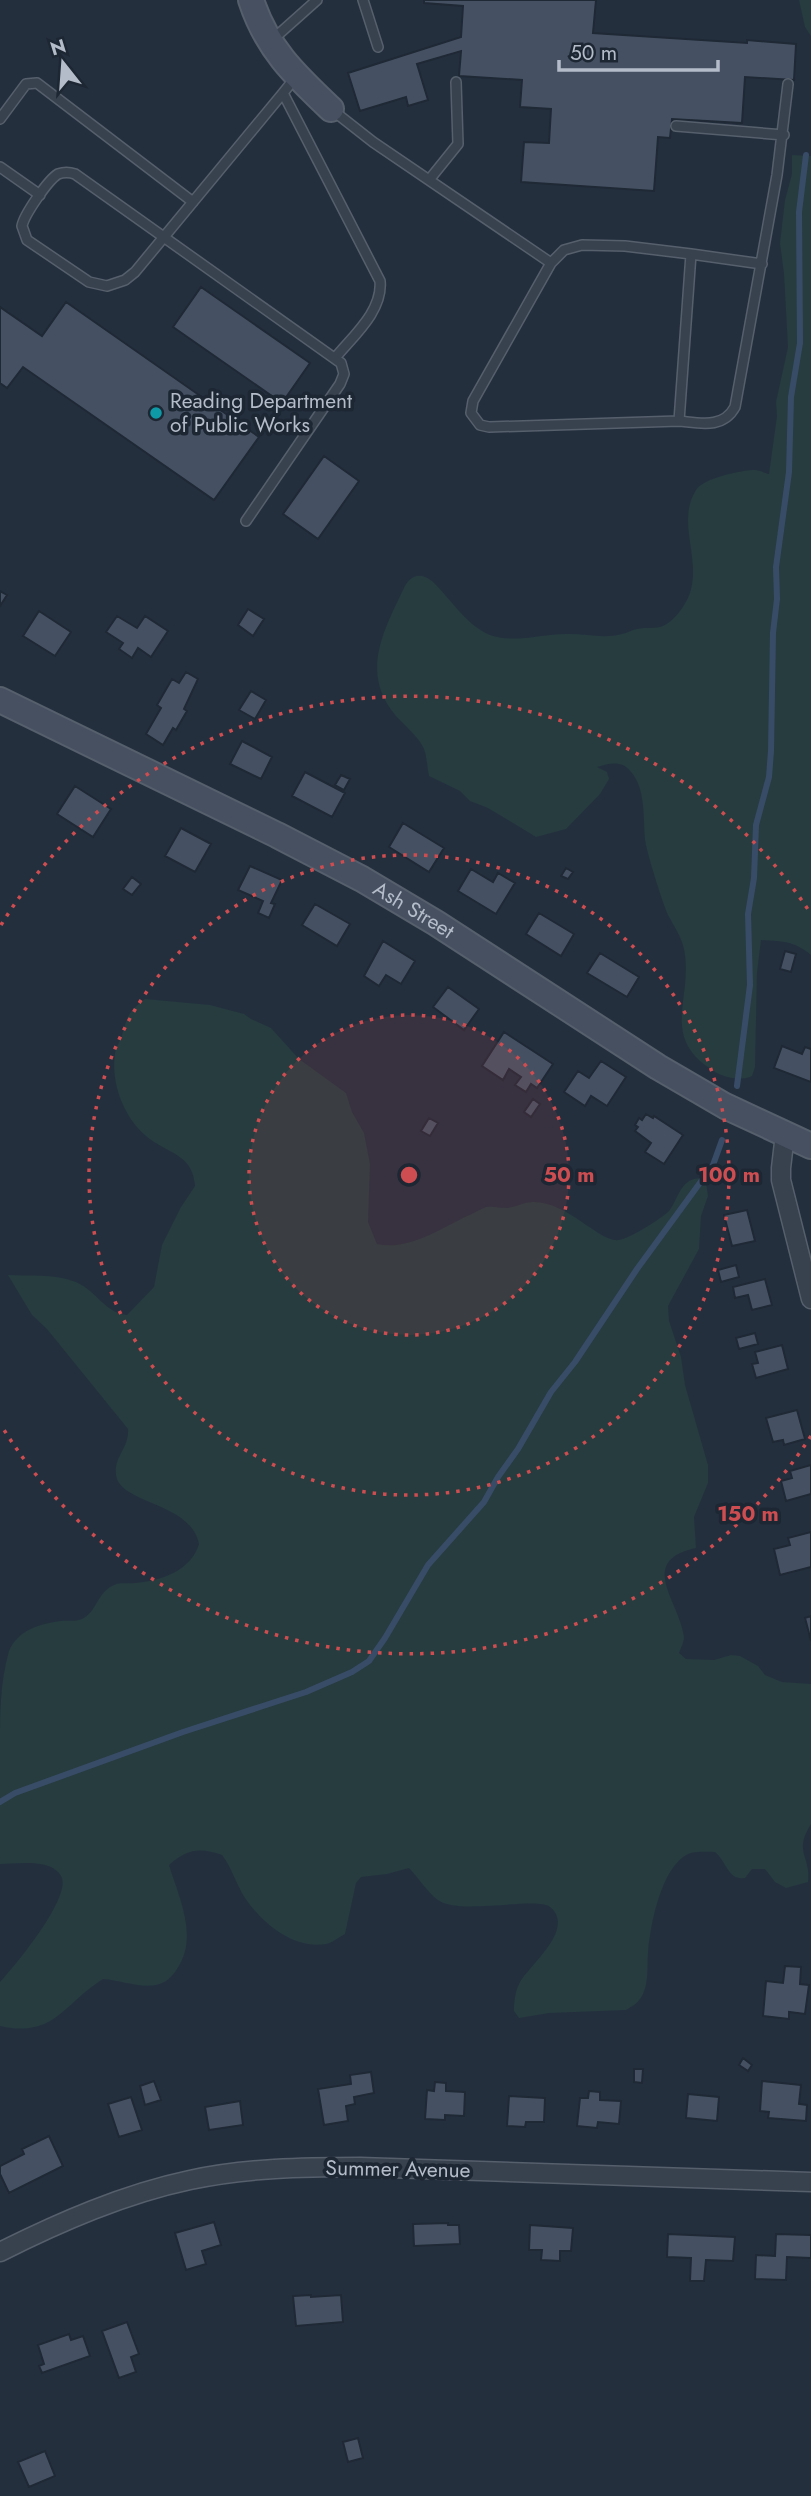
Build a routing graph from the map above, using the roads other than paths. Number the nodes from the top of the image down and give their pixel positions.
1 (251, 0) edge
2 (317, 0) edge
3 (363, 0) edge
4 (270, 42) junction
5 (378, 47) dead end
6 (456, 82) dead end
7 (788, 84) dead end
8 (290, 85) junction
9 (331, 109) joint
10 (0, 119) edge
11 (676, 126) dead end
12 (784, 135) junction
13 (0, 167) edge
14 (429, 180) junction
15 (40, 195) junction
16 (193, 202) junction
17 (165, 236) junction
18 (691, 254) junction
19 (551, 263) junction
20 (762, 264) junction
21 (335, 358) junction
22 (679, 421) junction
23 (246, 521) dead end
24 (0, 700) edge
25 (785, 1134) junction
26 (811, 1146) edge
27 (811, 1299) edge
28 (811, 2182) edge
29 (0, 2252) edge

1 - 4 street
2 - 4 lane
3 - 5 lane
4 - 8 street
6 - 14 lane
7 - 12 lane
8 - 9 street
8 - 16 lane
8 - 21 lane
9 - 14 lane
10 - 16 lane
11 - 12 lane
12 - 20 lane
13 - 15 lane
14 - 19 lane
15 - 17 lane
15 - 17 lane
16 - 17 lane
17 - 21 lane
18 - 19 lane
18 - 20 lane
18 - 22 lane
19 - 22 lane
20 - 22 lane
21 - 23 lane
24 - 25 street, Ash Street
25 - 26 street, Ash Street
25 - 27 street
28 - 29 street, Summer Avenue

